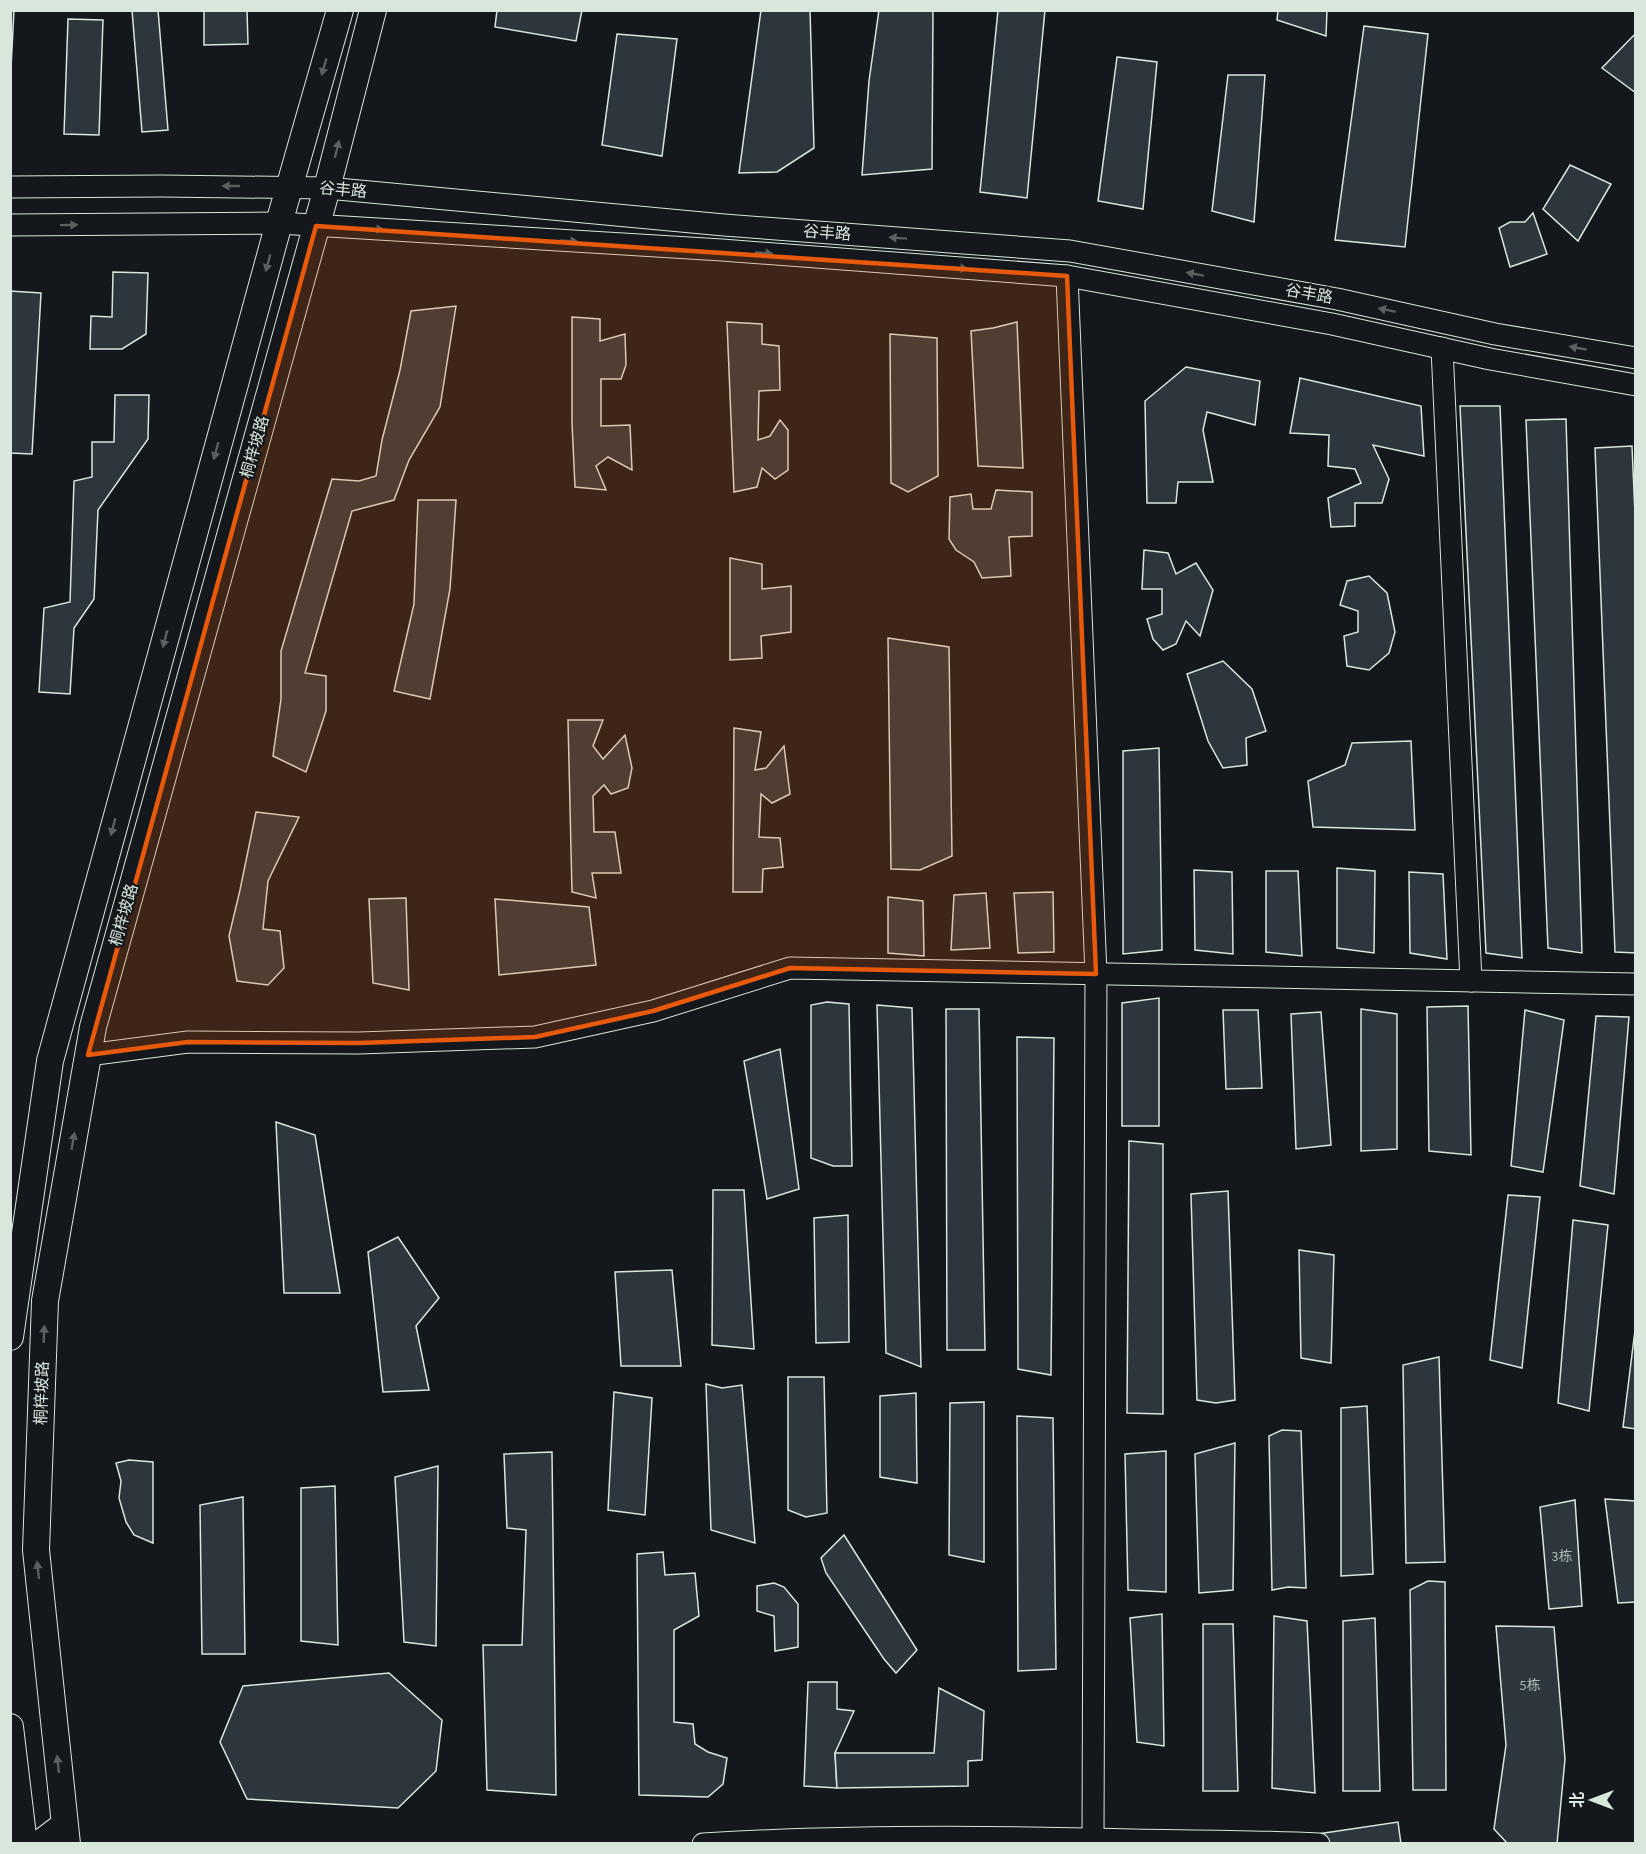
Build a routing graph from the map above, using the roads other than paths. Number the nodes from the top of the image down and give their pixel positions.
1 (340, 10) edge
2 (373, 10) edge
3 (289, 186) junction
4 (10, 187) edge
5 (327, 188) junction
6 (279, 223) junction
7 (10, 225) edge
8 (316, 226) junction
9 (1067, 276) junction
10 (1442, 348) junction
11 (1635, 358) edge
12 (1635, 385) edge
13 (1096, 974) junction
14 (1471, 981) junction
15 (1635, 984) edge
16 (88, 1055) junction
17 (10, 1337) edge
18 (10, 1727) edge
19 (66, 1833) edge
20 (1093, 1837) junction
21 (927, 1840) edge
22 (983, 1840) edge
23 (760, 1843) edge
24 (24, 1844) edge
25 (35, 1844) edge
26 (703, 1844) edge
27 (1319, 1844) edge

1 -> 3 main road, 桐梓坡路
5 -> 2 main road, 桐梓坡路
3 -> 4 street, 谷丰路
3 - 5 street, 谷丰路
3 - 6 main road, 桐梓坡路
5 - 8 main road, 桐梓坡路
11 -> 5 street, 谷丰路
7 -> 6 street, 谷丰路
6 - 8 street, 谷丰路
6 -> 17 main road, 桐梓坡路
8 -> 9 street, 谷丰路
8 - 16 main road, 桐梓坡路
9 - 10 street, 谷丰路
9 - 13 street
10 - 12 street, 谷丰路
10 - 14 street
13 - 14 street
13 - 16 street
13 - 20 street
14 - 15 street
19 -> 16 main road, 桐梓坡路
18 - 24 main road
19 - 25 street
20 - 22 street
20 - 27 street
21 - 22 street
21 - 23 street
23 - 26 street

